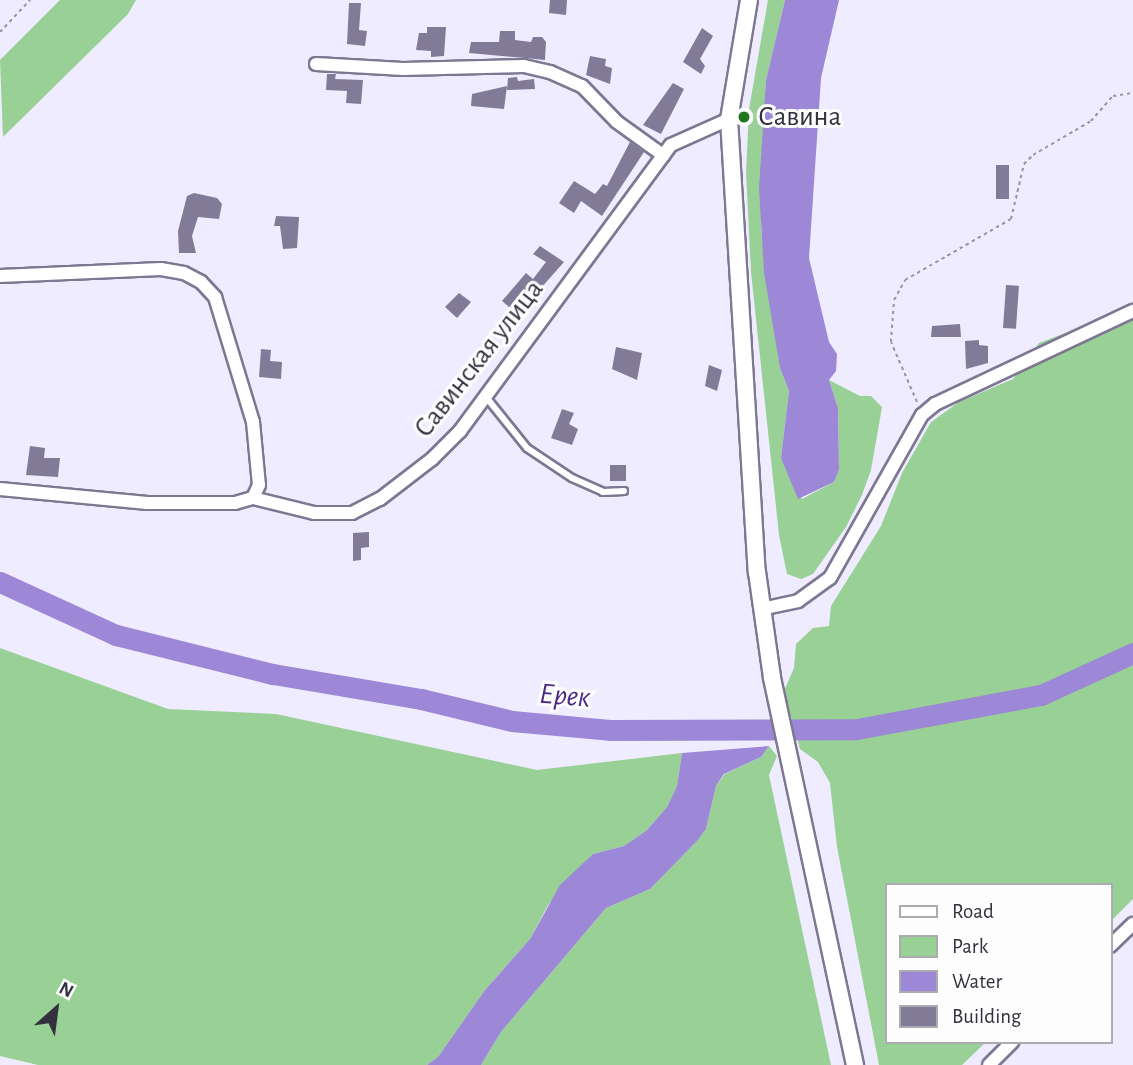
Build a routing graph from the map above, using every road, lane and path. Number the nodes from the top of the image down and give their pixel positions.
1 (30, 0) edge
2 (749, 0) edge
3 (0, 32) edge
4 (316, 64) dead end
5 (1133, 93) edge
6 (729, 119) junction
7 (663, 155) junction
8 (0, 276) edge
9 (1133, 311) edge
10 (486, 397) junction
11 (922, 415) junction
12 (0, 489) edge
13 (624, 491) dead end
14 (253, 498) junction
15 (761, 609) junction
16 (1133, 924) edge
17 (1112, 944) edge
18 (1010, 1044) edge
19 (855, 1065) edge
20 (989, 1065) edge

1 - 3 path
2 - 6 street
4 - 7 street
5 - 11 path
6 - 7 street, Савинская улица
6 - 15 street
7 - 10 street, Савинская улица
8 - 14 street
9 - 11 street
10 - 13 lane
10 - 14 street, Савинская улица
11 - 15 street
12 - 14 street, Савинская улица
15 - 19 street
16 - 17 street
18 - 20 street

